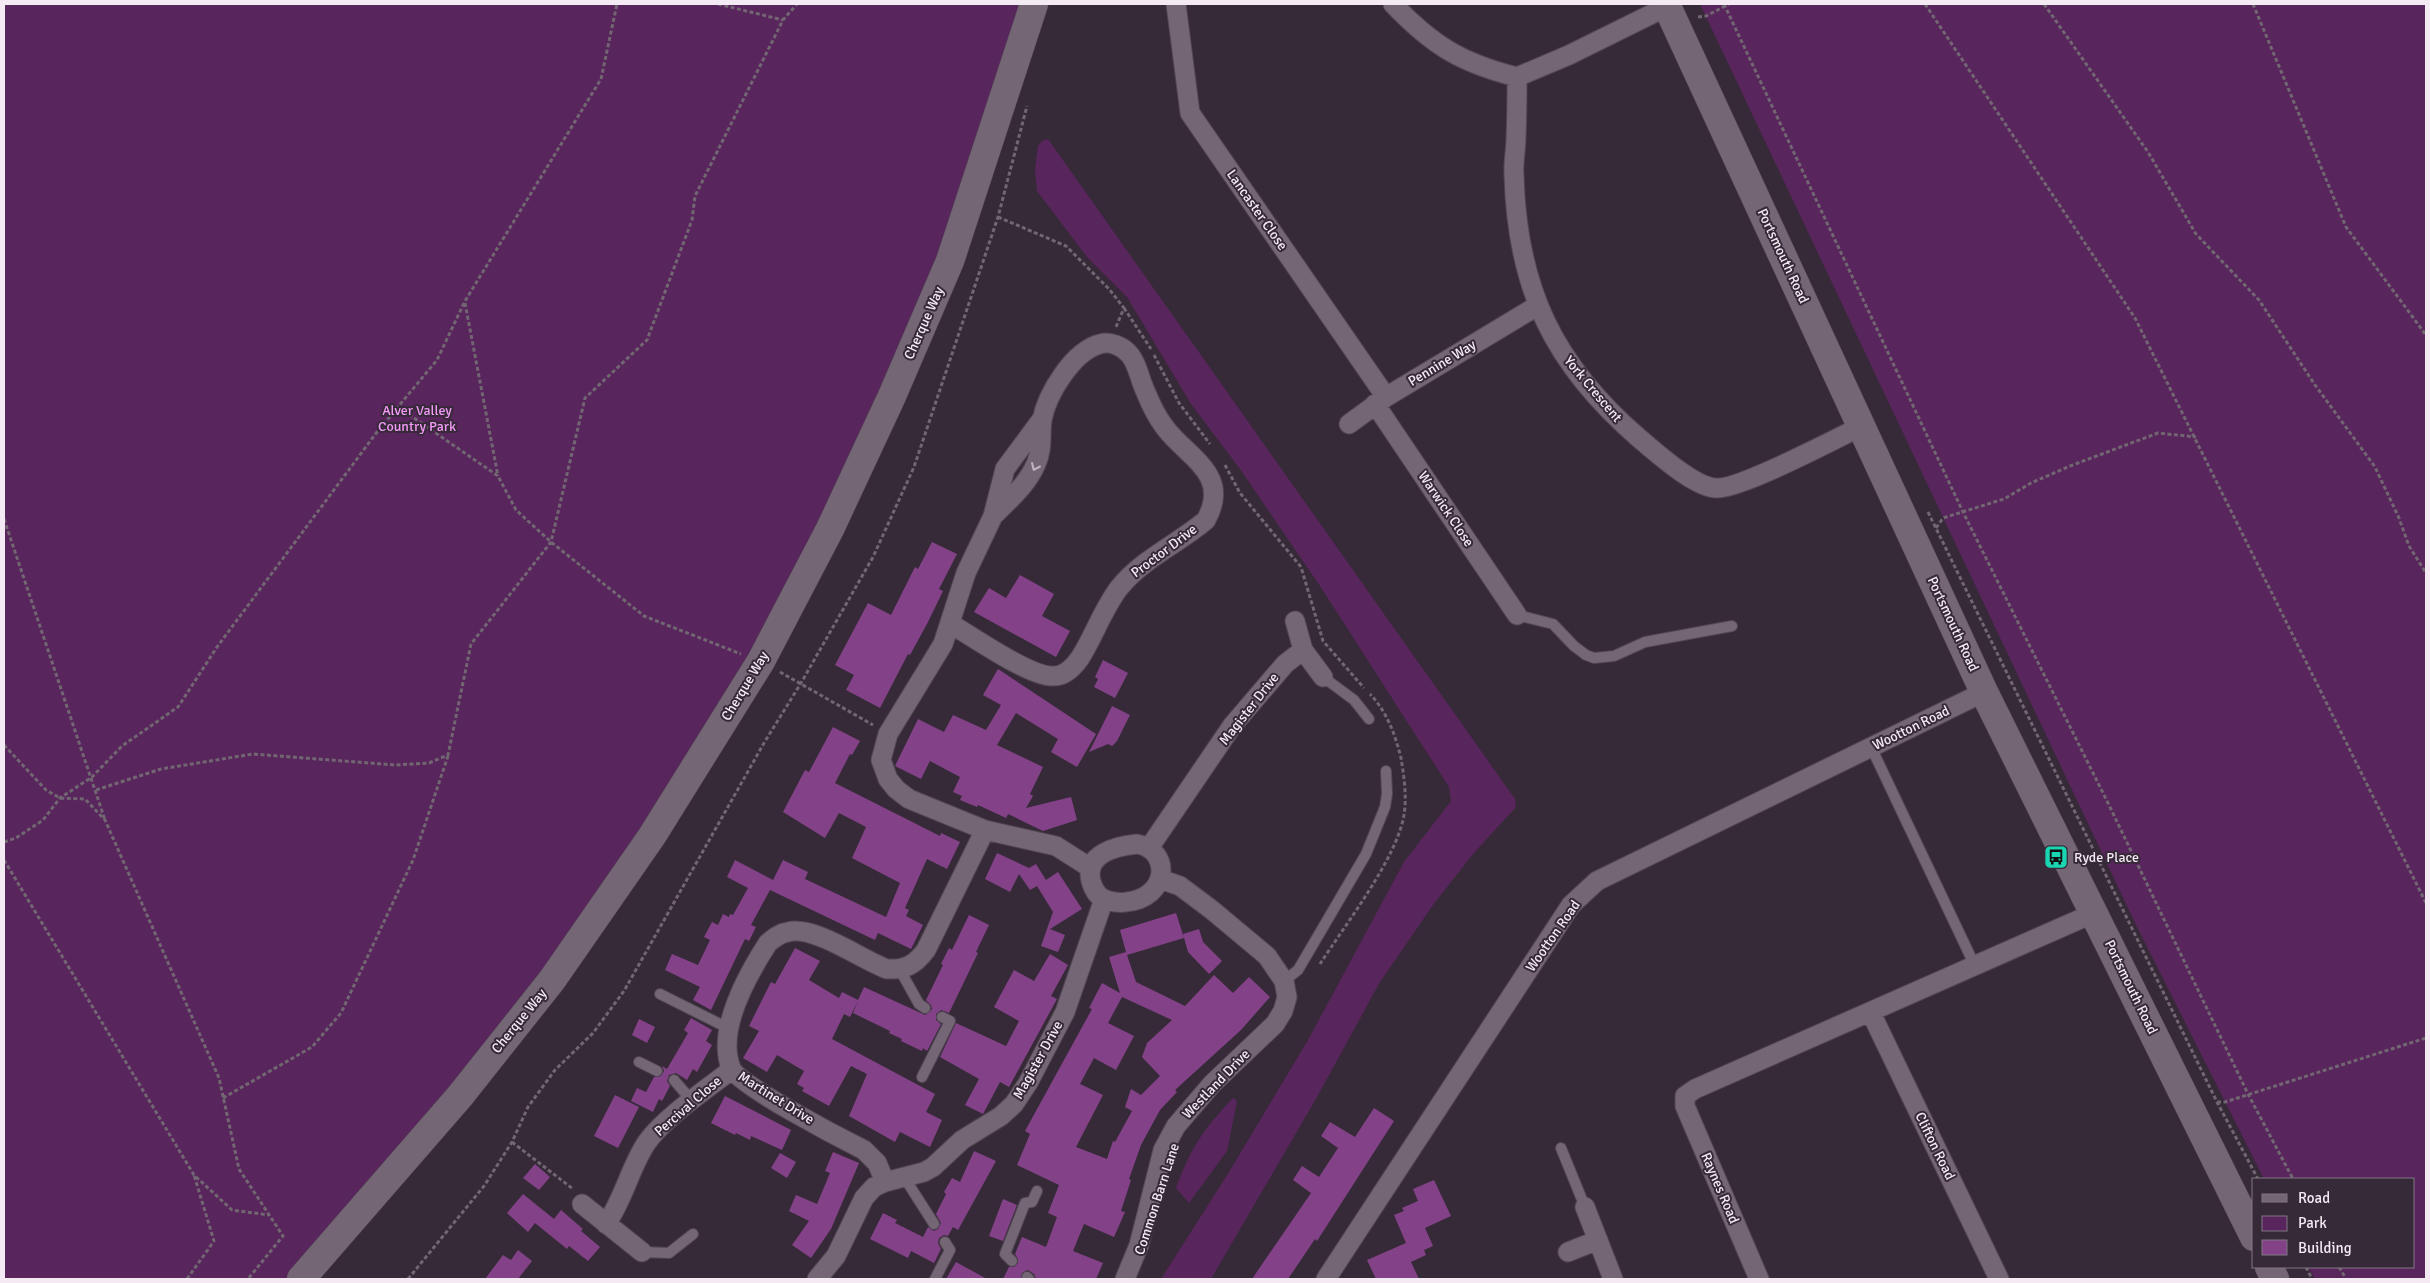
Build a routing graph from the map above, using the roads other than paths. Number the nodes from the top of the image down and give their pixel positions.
1 (1034, 4) edge
2 (1176, 4) edge
3 (1392, 4) edge
4 (1667, 5) edge
5 (1517, 77) junction
6 (1537, 306) junction
7 (1380, 400) junction
8 (1042, 420) junction
9 (1349, 424) dead end
10 (1862, 426) junction
11 (993, 516) junction
12 (1517, 615) joint
13 (1295, 621) dead end
14 (951, 624) junction
15 (1732, 626) dead end
16 (1303, 650) junction
17 (1323, 677) joint
18 (1984, 692) junction
19 (1369, 719) dead end
20 (1871, 747) junction
21 (1386, 771) dead end
22 (985, 830) junction
23 (1149, 848) junction
24 (1090, 867) junction
25 (1160, 879) junction
26 (1104, 899) junction
27 (2094, 913) junction
28 (1975, 966) junction
29 (900, 970) junction
30 (1284, 981) junction
31 (660, 994) dead end
32 (925, 1008) dead end
33 (1871, 1013) junction
34 (942, 1017) dead end
35 (728, 1028) junction
36 (639, 1062) dead end
37 (732, 1070) junction
38 (657, 1071) dead end
39 (922, 1077) dead end
40 (674, 1080) dead end
41 (692, 1101) junction
42 (1560, 1148) dead end
43 (904, 1177) junction
44 (885, 1182) junction
45 (1037, 1192) dead end
46 (582, 1204) road end
47 (1585, 1207) joint
48 (606, 1224) junction
49 (934, 1224) dead end
50 (2252, 1233) edge
51 (692, 1234) dead end
52 (1598, 1240) junction
53 (945, 1242) dead end
54 (642, 1252) joint
55 (1568, 1252) dead end
56 (1012, 1261) dead end
57 (2269, 1268) edge
58 (301, 1279) edge
59 (817, 1279) edge
60 (935, 1279) edge
61 (1125, 1279) edge
62 (1326, 1279) edge
63 (1613, 1279) edge
64 (1759, 1279) edge
65 (1999, 1279) edge
66 (2275, 1279) edge

1 - 58 street, Cherque Way
2 - 7 street, Lancaster Close
3 - 5 street
4 - 5 street
4 - 10 street, Portsmouth Road
5 - 6 street, York Crescent
6 - 7 street, Pennine Way
6 - 10 street, York Crescent
7 - 9 street, Pennine Way
7 - 12 street, Warwick Close
8 - 11 street
8 -> 11 street
8 - 14 street, Proctor Drive
10 - 18 street, Portsmouth Road
11 - 14 street
12 - 15 lane
13 - 16 street
14 - 22 street
16 - 17 street
16 - 23 street, Magister Drive
17 - 19 lane
18 - 20 street, Wootton Road
18 - 27 street, Portsmouth Road
20 - 28 lane
20 - 62 street, Wootton Road
21 - 30 lane
22 - 24 street
22 - 29 street
23 - 24 street
23 - 25 street
24 - 26 street
25 - 26 street
25 - 30 street
26 - 43 street, Magister Drive
27 - 28 street
27 - 50 street, Portsmouth Road
28 - 33 street
29 - 32 lane
29 - 35 street, Martinet Drive
30 - 61 street, Westland Drive
31 - 35 lane
33 - 64 street, Raynes Road
33 - 65 street, Clifton Road
34 - 39 lane
35 - 37 street, Martinet Drive
36 - 38 lane
37 - 41 street, Percival Close
37 - 44 street, Martinet Drive
40 - 41 lane
41 - 48 street, Percival Close
42 - 47 lane
43 - 44 street, Magister Drive
43 - 49 lane
44 - 59 street, Magister Drive
45 - 56 lane
46 - 48 street
47 - 52 street
48 - 54 street
51 - 54 lane
52 - 55 street
52 - 63 street
53 - 60 lane
57 - 66 street

